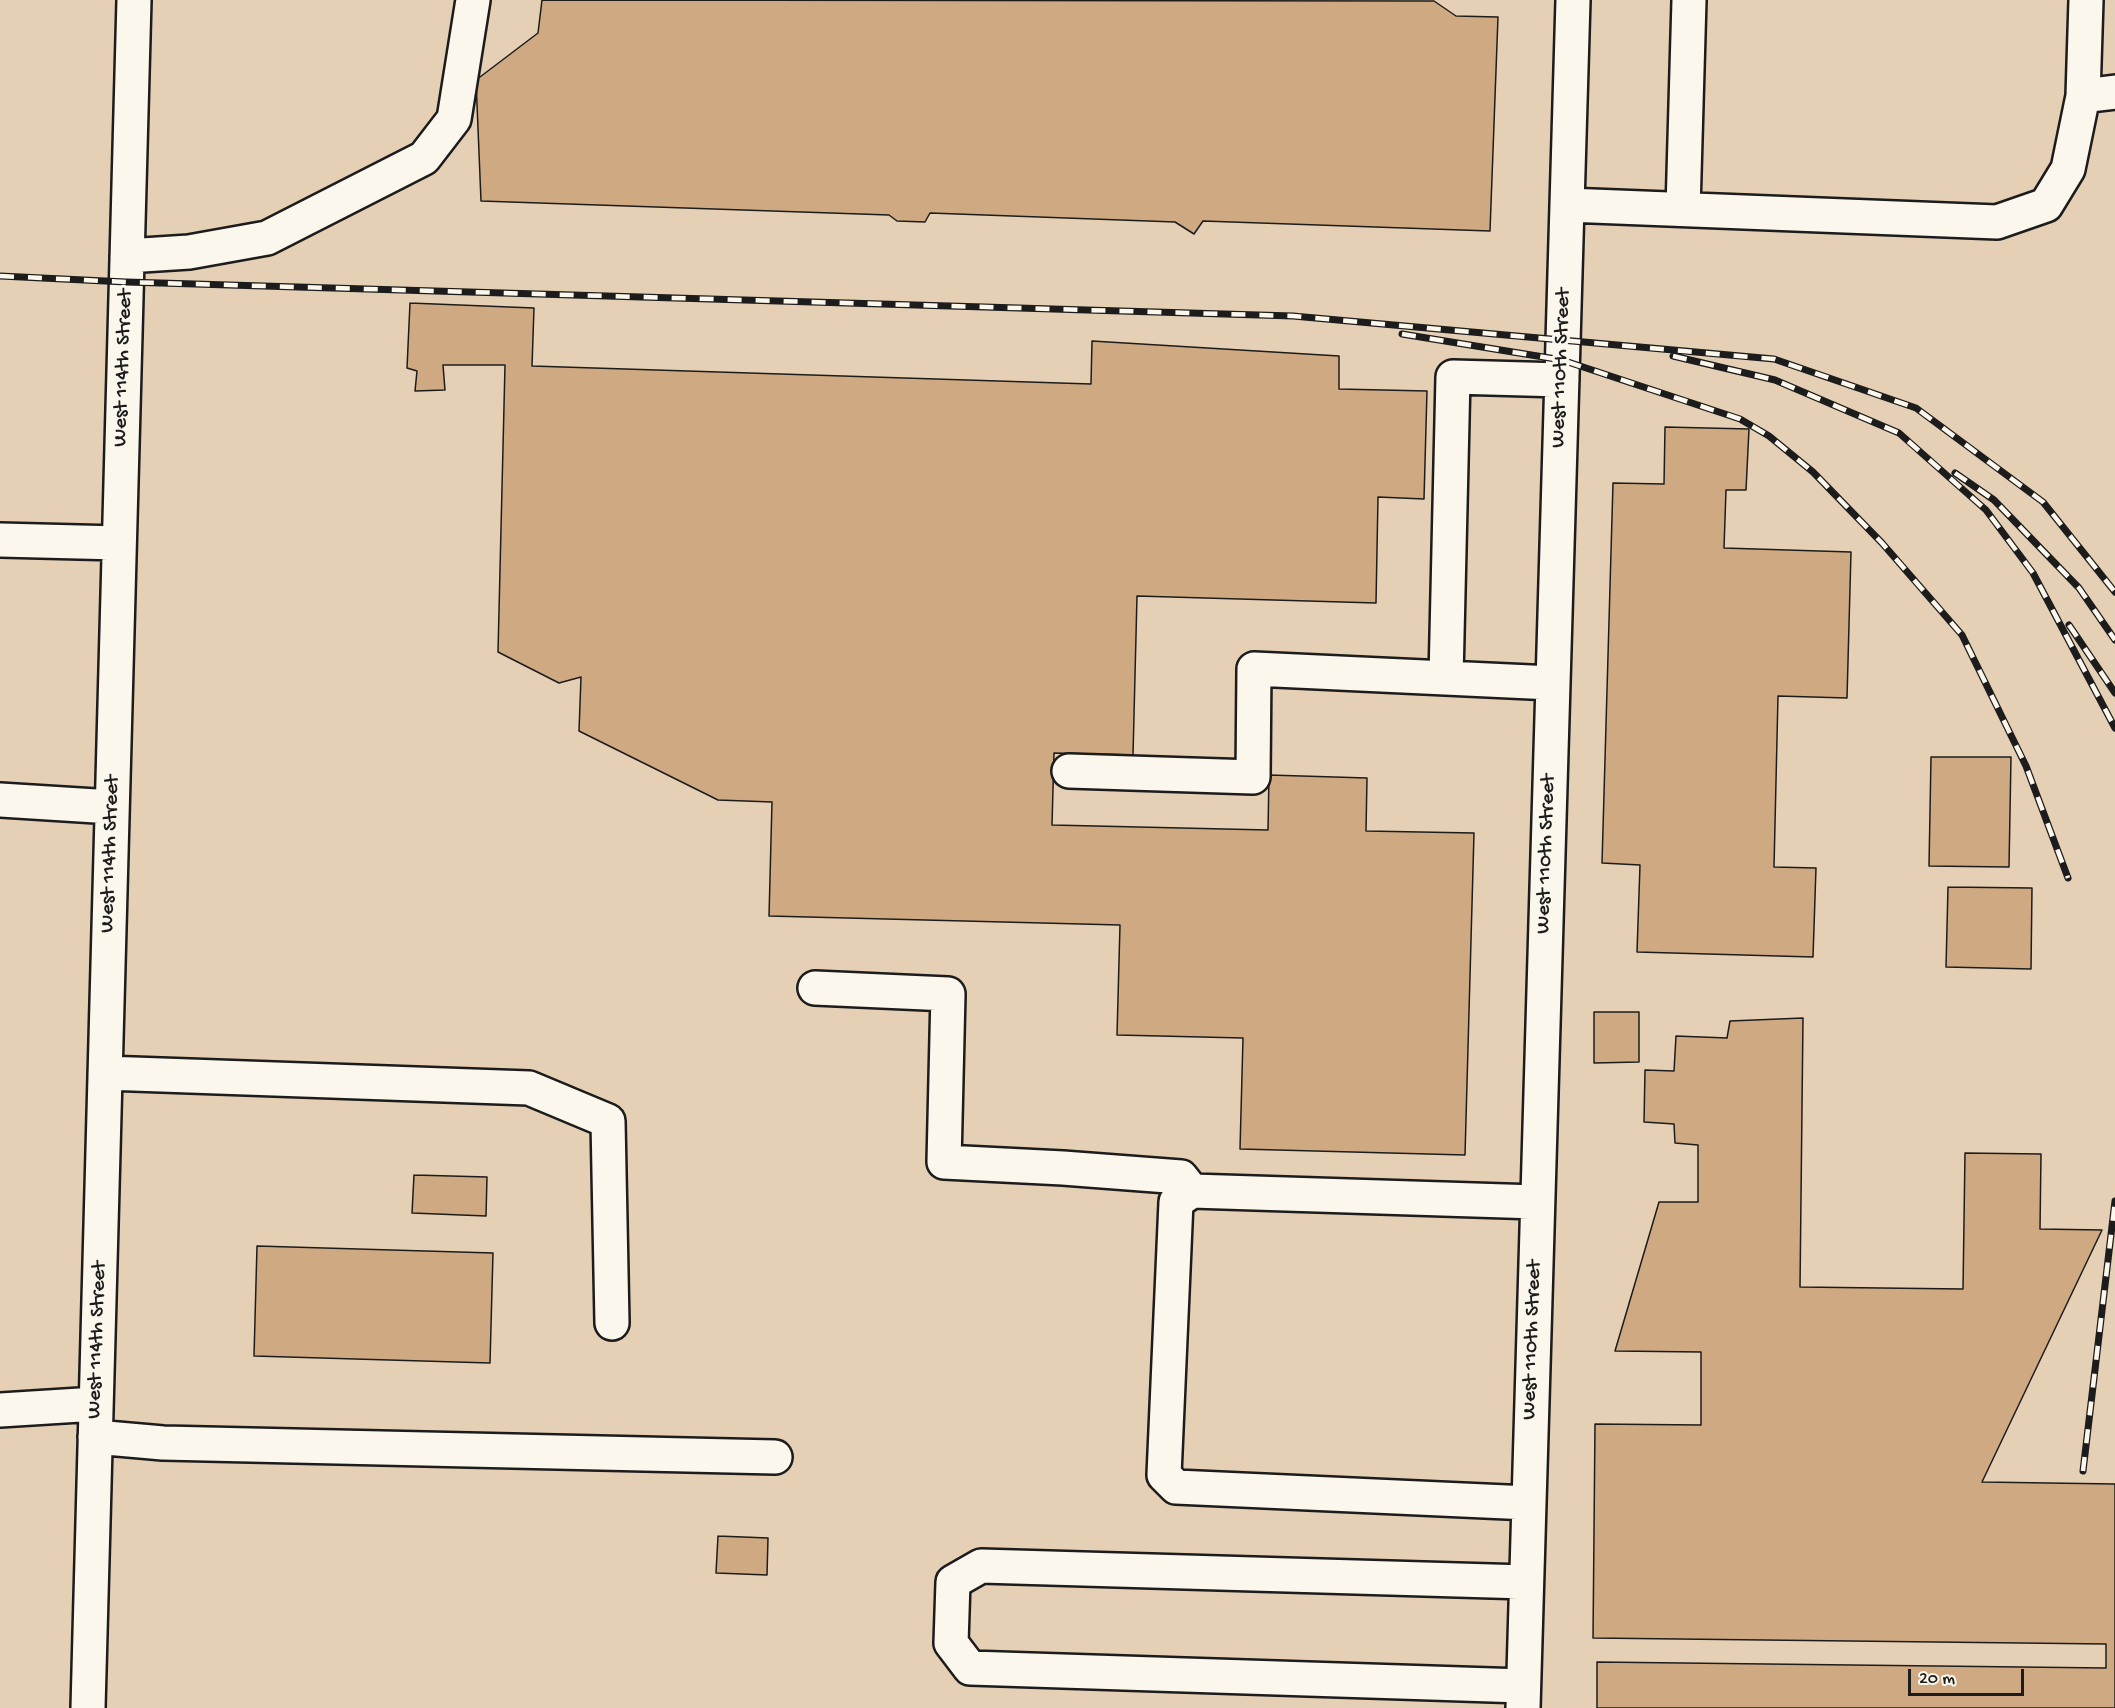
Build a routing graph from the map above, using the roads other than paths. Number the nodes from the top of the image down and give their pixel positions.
1 (134, 0) edge
2 (473, 0) edge
3 (1573, 0) edge
4 (1689, 0) edge
5 (2086, 0) edge
6 (2115, 92) edge
7 (2083, 96) junction
8 (1567, 205) junction
9 (1683, 209) junction
10 (127, 256) junction
11 (1562, 380) junction
12 (0, 540) edge
13 (119, 543) junction
14 (1446, 678) junction
15 (1552, 683) junction
16 (1069, 771) dead end
17 (0, 800) edge
18 (112, 807) junction
19 (815, 988) dead end
20 (105, 1072) junction
21 (1192, 1191) junction
22 (1537, 1202) junction
23 (612, 1323) dead end
24 (96, 1404) junction
25 (0, 1410) edge
26 (95, 1437) junction
27 (775, 1456) dead end
28 (1529, 1503) junction
29 (1526, 1582) junction
30 (1523, 1697) edge
31 (88, 1708) edge

1 - 10 street, West 114th Street
2 - 10 street
3 - 8 street, West 110th Street
4 - 9 street
5 - 7 street
6 - 7 street
7 - 9 street
8 - 9 street
8 - 11 street, West 110th Street
10 - 13 street, West 114th Street
11 - 14 street
11 - 15 street, West 110th Street
12 - 13 street
13 - 18 street, West 114th Street
14 - 15 street
14 - 16 street
15 - 22 street, West 110th Street
17 - 18 street
18 - 20 street, West 114th Street
19 - 21 street
20 - 23 street
20 - 24 street, West 114th Street
21 - 22 street
21 - 28 street
22 - 28 street, West 110th Street
24 - 25 street
24 - 26 street, West 114th Street
26 - 27 street
26 - 31 street, West 114th Street
28 - 29 street, West 110th Street
29 - 30 street, West 110th Street
29 - 30 street

